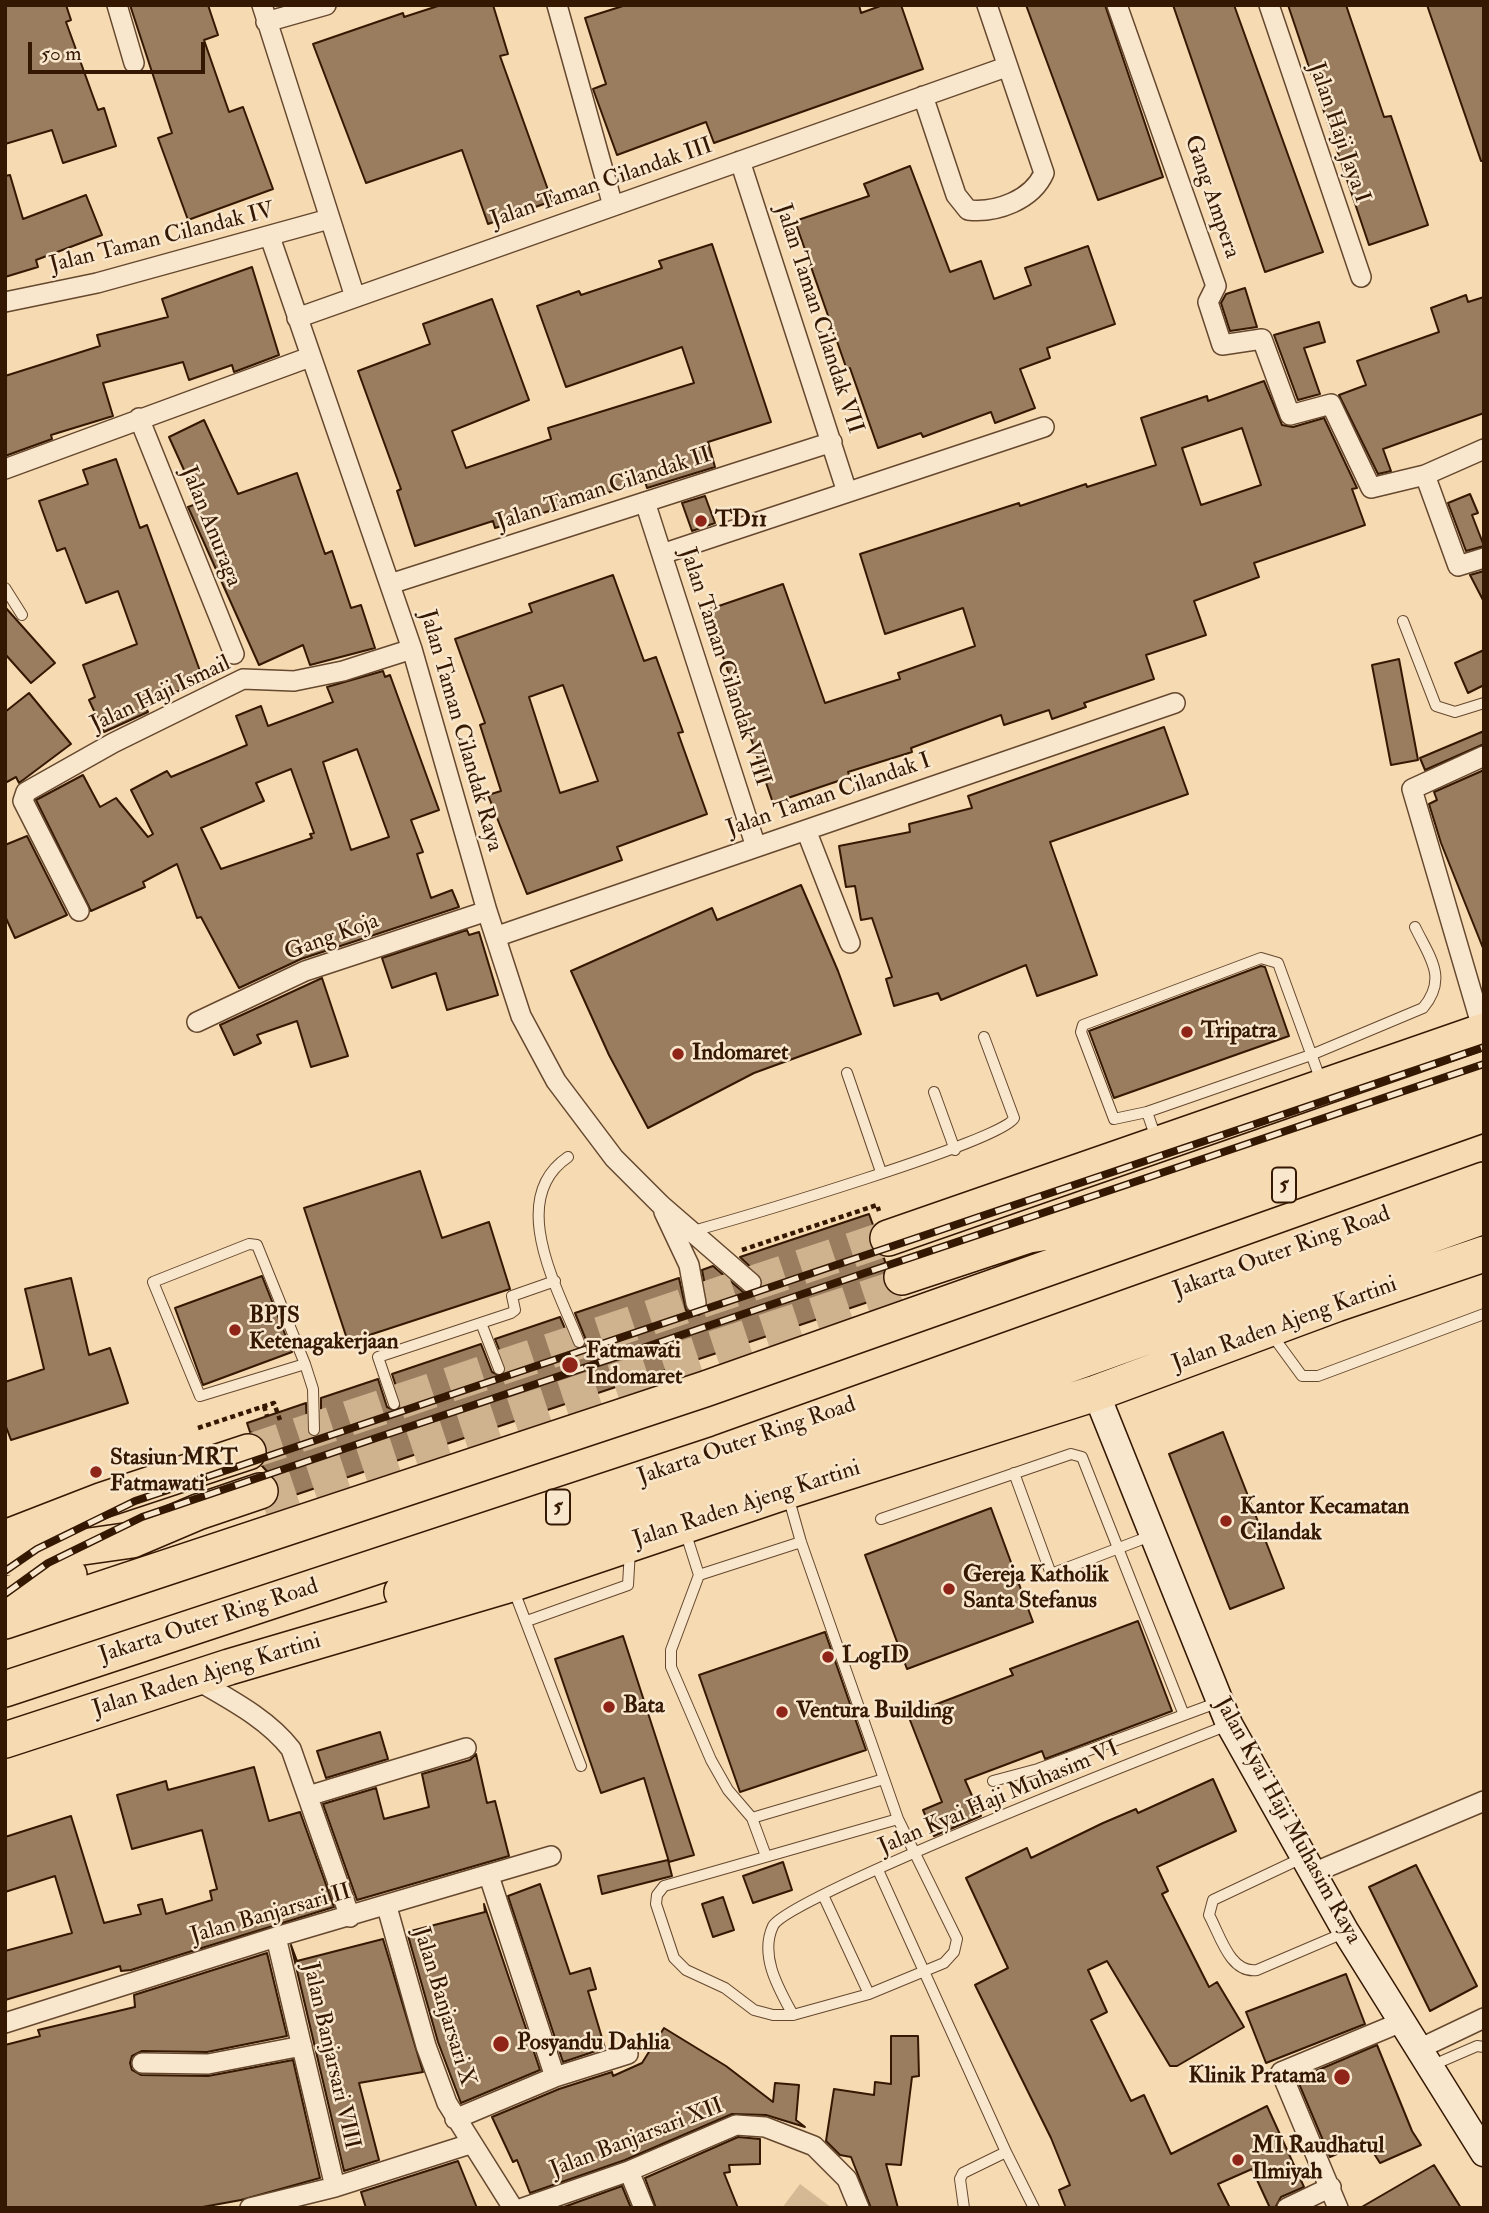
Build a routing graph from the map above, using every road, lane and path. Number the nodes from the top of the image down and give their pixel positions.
1 (117, 5) edge
2 (327, 5) edge
3 (557, 5) edge
4 (988, 5) edge
5 (1117, 5) edge
6 (1269, 5) edge
7 (264, 13) edge
8 (134, 63) dead end
9 (1006, 67) junction
10 (923, 96) junction
11 (740, 161) junction
12 (613, 206) junction
13 (329, 219) junction
14 (270, 237) junction
15 (1361, 277) dead end
16 (355, 297) junction
17 (5, 302) edge
18 (297, 317) junction
19 (310, 357) junction
20 (139, 418) junction
21 (1044, 427) dead end
22 (832, 442) junction
23 (1484, 449) edge
24 (5, 469) edge
25 (1425, 475) junction
26 (847, 492) junction
27 (645, 502) junction
28 (662, 554) junction
29 (1484, 558) edge
30 (390, 584) junction
31 (5, 588) edge
32 (22, 615) dead end
33 (1403, 621) dead end
34 (412, 649) junction
35 (234, 654) dead end
36 (1175, 703) dead end
37 (1484, 704) edge
38 (1484, 756) edge
39 (806, 830) junction
40 (756, 848) junction
41 (79, 911) dead end
42 (487, 911) junction
43 (1415, 927) dead end
44 (498, 936) junction
45 (850, 943) dead end
46 (197, 1022) dead end
47 (1484, 1031) edge
48 (984, 1037) dead end
49 (1311, 1055) junction
50 (847, 1073) dead end
51 (1484, 1085) edge
52 (1323, 1088) junction
53 (934, 1092) dead end
54 (1484, 1114) edge
55 (1153, 1128) junction
56 (956, 1150) junction
57 (568, 1157) dead end
58 (881, 1172) junction
59 (1484, 1180) edge
60 (660, 1205) junction
61 (866, 1209) dead end
62 (1484, 1216) edge
63 (693, 1231) junction
64 (888, 1238) tunnel mouth
65 (739, 1251) dead end
66 (1484, 1254) edge
67 (555, 1281) junction
68 (904, 1281) tunnel mouth
69 (751, 1283) dead end
70 (696, 1303) dead end
71 (1484, 1314) edge
72 (481, 1323) junction
73 (1269, 1330) junction
74 (579, 1342) dead end
75 (305, 1364) junction
76 (499, 1369) dead end
77 (1096, 1393) junction
78 (394, 1404) dead end
79 (264, 1406) junction
80 (267, 1416) dead end
81 (280, 1420) dead end
82 (198, 1428) dead end
83 (314, 1430) dead end
84 (248, 1452) tunnel mouth
85 (1014, 1473) junction
86 (787, 1491) junction
87 (261, 1495) tunnel mouth
88 (881, 1519) dead end
89 (659, 1534) junction
90 (1153, 1535) junction
91 (5, 1538) edge
92 (132, 1540) junction
93 (801, 1542) junction
94 (1119, 1550) junction
95 (5, 1558) edge
96 (699, 1575) junction
97 (511, 1584) junction
98 (5, 1595) edge
99 (5, 1620) edge
100 (527, 1621) junction
101 (229, 1667) junction
102 (195, 1679) junction
103 (5, 1689) edge
104 (143, 1695) junction
105 (1224, 1713) junction
106 (1184, 1715) junction
107 (5, 1728) edge
108 (5, 1740) edge
109 (466, 1748) dead end
110 (581, 1766) dead end
111 (884, 1779) junction
112 (993, 1781) dead end
113 (308, 1796) junction
114 (1484, 1801) edge
115 (752, 1818) junction
116 (898, 1819) junction
117 (914, 1853) junction
118 (551, 1856) dead end
119 (766, 1856) junction
120 (1309, 1865) junction
121 (877, 1870) junction
122 (489, 1876) junction
123 (823, 1895) junction
124 (387, 1907) junction
125 (350, 1917) junction
126 (1346, 1932) junction
127 (276, 1937) junction
128 (925, 1971) junction
129 (869, 1994) junction
130 (793, 2015) junction
131 (1484, 2018) edge
132 (1404, 2021) junction
133 (5, 2023) edge
134 (302, 2046) junction
135 (1484, 2047) edge
136 (628, 2054) dead end
137 (1426, 2057) junction
138 (142, 2063) dead end
139 (555, 2077) junction
140 (455, 2119) junction
141 (470, 2144) junction
142 (1006, 2152) junction
143 (1484, 2153) edge
144 (629, 2171) junction
145 (335, 2187) junction
146 (1331, 2188) junction
147 (317, 2200) edge
148 (250, 2208) edge
149 (513, 2208) edge
150 (523, 2208) edge
151 (644, 2208) edge
152 (859, 2208) edge
153 (964, 2208) edge
154 (1034, 2208) edge
155 (1287, 2208) edge
156 (1338, 2208) edge

1 - 8 street
2 - 7 street
3 - 12 street
4 - 9 street
5 - 25 street, Gang Ampera
6 - 15 street, Jalan Haji Jaya I
7 - 13 street
9 - 10 street, Jalan Taman Cilandak III
9 - 10 street
10 - 11 street, Jalan Taman Cilandak III
11 - 12 street, Jalan Taman Cilandak III
11 - 22 street, Jalan Taman Cilandak VII
12 - 16 street, Jalan Taman Cilandak III
13 - 14 street, Jalan Taman Cilandak IV
13 - 16 street
14 - 17 street, Jalan Taman Cilandak IV
14 - 18 street, Jalan Taman Cilandak Raya
16 - 18 street, Jalan Taman Cilandak III
18 - 19 street, Jalan Taman Cilandak Raya
19 - 20 street
19 - 30 street, Jalan Taman Cilandak Raya
20 - 24 street
20 - 35 street, Jalan Anuraga
21 - 26 street
22 - 26 street, Jalan Taman Cilandak VII
22 - 27 street, Jalan Taman Cilandak II
23 - 25 street, Gang Ampera
25 - 29 street
26 - 28 street
27 - 28 street, Jalan Taman Cilandak VIII
27 - 30 street, Jalan Taman Cilandak II
28 - 40 street, Jalan Taman Cilandak VIII
30 - 34 street, Jalan Taman Cilandak Raya
31 - 32 lane
33 - 37 lane
34 - 41 street, Jalan Haji Ismail
34 - 42 street, Jalan Taman Cilandak Raya
36 - 39 street, Jalan Taman Cilandak I
38 - 47 street
39 - 40 street, Jalan Taman Cilandak I
39 - 45 street
40 - 44 street, Jalan Taman Cilandak I
42 - 44 street, Jalan Taman Cilandak Raya
42 - 46 street, Gang Koja
43 - 49 lane
44 - 60 street, Jalan Taman Cilandak Raya
47 - 52 highway
48 - 56 lane
49 - 52 lane
49 - 55 lane
49 - 55 lane
50 - 58 lane
51 - 68 highway
52 - 55 highway
53 - 56 lane
54 - 99 highway, 5
55 - 64 highway
56 - 58 lane
57 - 67 lane
58 - 63 lane
59 - 103 highway, Jakarta Outer Ring Road / 5
60 - 63 street, Jalan Taman Cilandak Raya
60 - 70 street, Jalan Taman Cilandak Raya
61 - 65 path
62 - 101 highway
63 - 69 street, Jalan Taman Cilandak Raya
66 - 73 highway, Jalan Raden Ajeng Kartini
67 - 72 lane
67 - 74 lane
71 - 73 lane
72 - 76 lane
72 - 78 lane
73 - 77 highway, Jalan Raden Ajeng Kartini
75 - 75 lane
75 - 83 lane
77 - 86 highway, Jalan Raden Ajeng Kartini
77 - 90 street, Jalan Kyai Haji Muhasim Raya
79 - 80 path
79 - 81 path
79 - 82 path
84 - 91 highway
85 - 88 lane
85 - 94 lane
85 - 94 lane
86 - 89 highway, Jalan Raden Ajeng Kartini
86 - 93 lane
87 - 92 highway
89 - 96 lane
89 - 97 highway, Jalan Raden Ajeng Kartini
89 - 100 lane
90 - 94 lane
90 - 105 street, Jalan Kyai Haji Muhasim Raya
92 - 95 highway
92 - 98 highway
93 - 96 lane
93 - 111 lane
94 - 106 lane
96 - 115 lane
97 - 100 lane
97 - 101 highway, Jalan Raden Ajeng Kartini
100 - 110 lane
101 - 102 highway, Jalan Raden Ajeng Kartini
102 - 104 highway, Jalan Raden Ajeng Kartini
102 - 113 street
104 - 107 highway
104 - 108 highway, Jalan Raden Ajeng Kartini
105 - 106 lane
105 - 117 lane, Jalan Kyai Haji Muhasim VI
105 - 120 street, Jalan Kyai Haji Muhasim Raya
106 - 112 lane
109 - 113 street
111 - 115 lane
111 - 116 lane
113 - 125 street
114 - 120 street
115 - 119 lane
116 - 117 lane
116 - 119 lane
117 - 121 lane, Jalan Kyai Haji Muhasim VI
117 - 128 lane
118 - 122 street, Jalan Banjarsari II
119 - 130 lane
120 - 126 street, Jalan Kyai Haji Muhasim Raya
120 - 126 lane
121 - 123 lane
121 - 128 lane, Jalan Kyai Haji Muhasim VI
122 - 124 street, Jalan Banjarsari II
122 - 139 street
123 - 129 lane
123 - 130 lane
124 - 125 street, Jalan Banjarsari II
124 - 140 street, Jalan Banjarsari X
125 - 127 street, Jalan Banjarsari II
126 - 132 street, Jalan Kyai Haji Muhasim Raya
127 - 133 street, Jalan Banjarsari II
127 - 134 street, Jalan Banjarsari VIII
128 - 129 lane
128 - 142 lane, Jalan Kyai Haji Muhasim VI
129 - 130 lane
131 - 137 street
132 - 137 street, Jalan Kyai Haji Muhasim Raya
132 - 146 street
134 - 138 street
134 - 145 street, Jalan Banjarsari VIII
135 - 137 lane
136 - 139 street
137 - 143 street, Jalan Kyai Haji Muhasim Raya
139 - 140 street
140 - 141 street, Jalan Banjarsari X
141 - 145 street
141 - 149 street, Jalan Banjarsari X
142 - 153 lane
142 - 154 lane, Jalan Kyai Haji Muhasim VI
144 - 150 street, Jalan Banjarsari XII
144 - 151 street
144 - 152 street, Jalan Banjarsari XII
145 - 147 street
146 - 155 street
146 - 156 street
147 - 148 street

